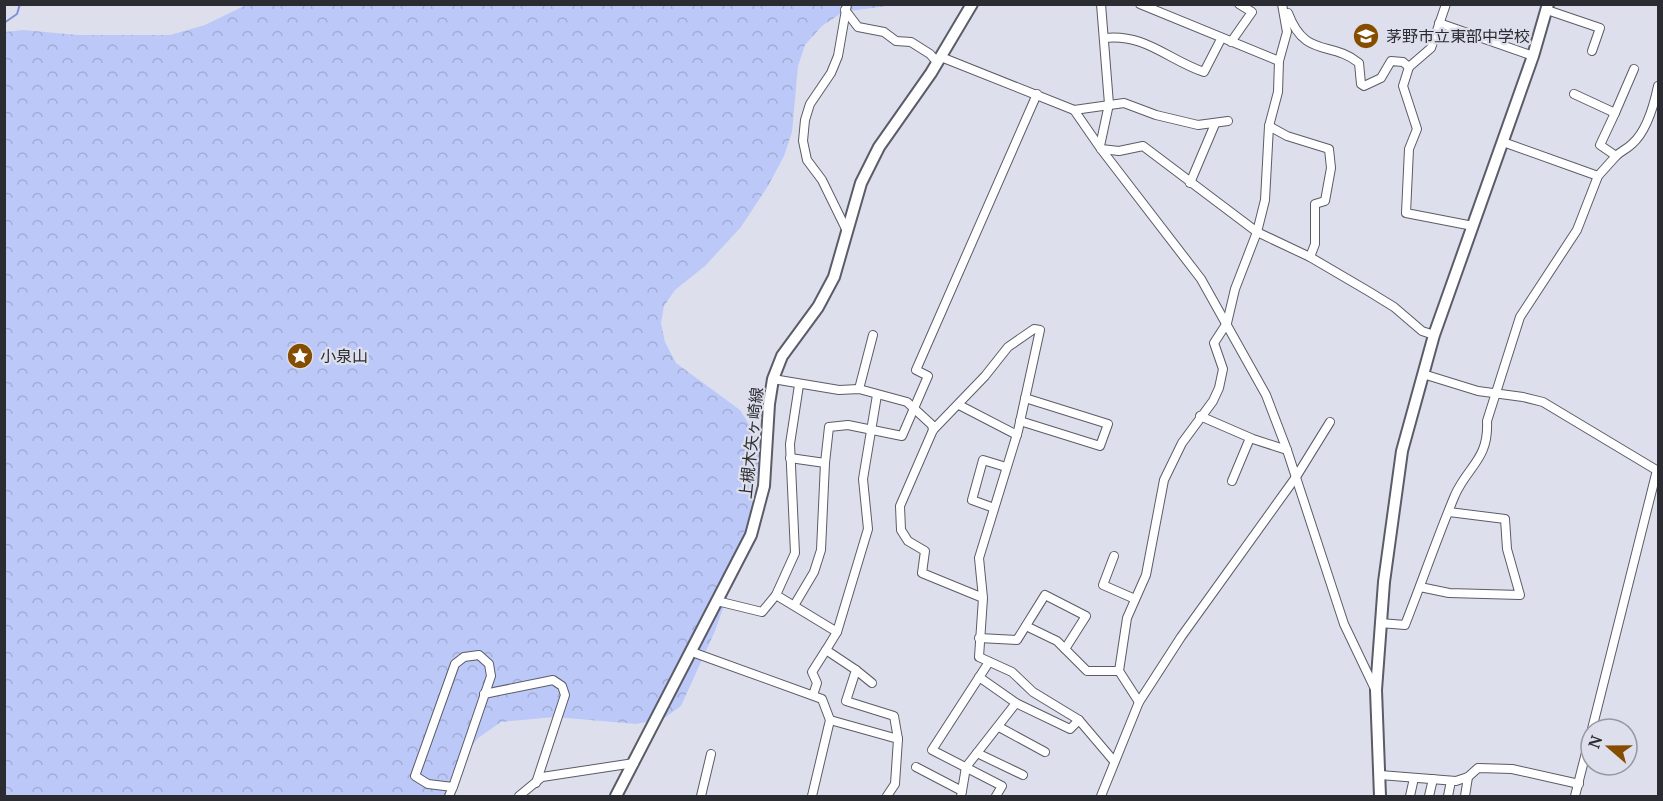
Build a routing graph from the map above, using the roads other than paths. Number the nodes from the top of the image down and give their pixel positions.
1 (972, 4) edge
2 (1101, 4) edge
3 (1140, 4) edge
4 (1239, 4) edge
5 (1284, 4) edge
6 (1446, 4) edge
7 (846, 7) edge
8 (1548, 7) edge
9 (1160, 8) edge
10 (1439, 23) junction
11 (1104, 38) junction
12 (1221, 39) junction
13 (1230, 42) junction
14 (1592, 51) dead end
15 (1533, 56) junction
16 (939, 60) junction
17 (1280, 61) junction
18 (1409, 66) junction
19 (1634, 69) dead end
20 (1659, 86) edge
21 (1037, 94) junction
22 (1574, 94) dead end
23 (1109, 107) junction
24 (1074, 110) junction
25 (1615, 113) junction
26 (1228, 121) dead end
27 (1215, 124) junction
28 (1269, 126) junction
29 (1503, 142) junction
30 (1100, 147) junction
31 (1616, 156) junction
32 (1598, 176) junction
33 (1190, 183) junction
34 (1473, 226) junction
35 (846, 229) junction
36 (1257, 232) junction
37 (1310, 258) junction
38 (1227, 323) junction
39 (873, 335) dead end
40 (1434, 335) junction
41 (1423, 374) junction
42 (773, 379) junction
43 (799, 385) junction
44 (859, 389) junction
45 (1496, 393) junction
46 (877, 395) junction
47 (1025, 398) junction
48 (959, 405) junction
49 (915, 409) junction
50 (1200, 416) junction
51 (1020, 421) junction
52 (1330, 422) dead end
53 (872, 429) junction
54 (933, 430) junction
55 (1017, 435) junction
56 (1250, 438) junction
57 (1287, 450) junction
58 (790, 458) junction
59 (825, 463) junction
60 (1006, 467) junction
61 (1658, 471) edge
62 (1296, 477) junction
63 (1232, 481) dead end
64 (994, 508) junction
65 (1449, 512) junction
66 (1114, 556) dead end
67 (1420, 587) junction
68 (776, 595) junction
69 (983, 598) junction
70 (1135, 599) junction
71 (717, 601) junction
72 (795, 604) junction
73 (1380, 623) junction
74 (1026, 626) junction
75 (837, 632) junction
76 (979, 638) junction
77 (1065, 649) junction
78 (826, 650) junction
79 (692, 652) junction
80 (989, 662) junction
81 (855, 670) junction
82 (1119, 671) junction
83 (979, 677) junction
84 (872, 683) dead end
85 (1376, 690) junction
86 (484, 694) junction
87 (813, 695) junction
88 (1139, 702) junction
89 (1017, 703) junction
90 (1596, 717) edge
91 (830, 720) junction
92 (1079, 720) junction
93 (999, 727) junction
94 (898, 739) junction
95 (1045, 752) dead end
96 (977, 753) junction
97 (711, 754) dead end
98 (1113, 760) junction
99 (634, 763) junction
100 (916, 767) dead end
101 (966, 767) junction
102 (1023, 775) dead end
103 (1380, 775) junction
104 (1468, 777) junction
105 (1581, 777) edge
106 (1414, 778) junction
107 (1433, 779) junction
108 (1451, 781) junction
109 (536, 783) junction
110 (1579, 784) junction
111 (453, 787) junction
112 (962, 794) edge
113 (449, 796) edge
114 (519, 796) edge
115 (619, 796) edge
116 (701, 796) edge
117 (812, 796) edge
118 (887, 796) edge
119 (996, 796) edge
120 (1101, 796) edge
121 (1380, 796) edge
122 (1410, 796) edge
123 (1429, 796) edge
124 (1448, 796) edge
125 (1465, 796) edge
126 (1575, 796) edge

1 - 16 main road, 上槻木矢ヶ崎線
2 - 11 street
3 - 9 street
4 - 13 street
5 - 17 street
5 - 18 street
6 - 10 street
7 - 16 street
7 - 35 street
8 - 14 street
8 - 15 main road
9 - 12 street
10 - 15 street
10 - 18 street
11 - 12 street
11 - 23 street
12 - 13 street
13 - 17 street
15 - 29 main road
16 - 21 street
16 - 35 main road, 上槻木矢ヶ崎線
17 - 28 street
18 - 34 street
19 - 25 street
20 - 31 street
21 - 24 street
21 - 49 street
22 - 25 street
23 - 24 street
23 - 27 street
23 - 30 street
24 - 30 street
25 - 31 street
26 - 27 street
27 - 33 street
28 - 36 street
28 - 37 street
29 - 32 street
29 - 34 main road
30 - 33 street
30 - 38 street
31 - 32 street
32 - 45 street
33 - 36 street
34 - 40 main road
35 - 42 main road, 上槻木矢ヶ崎線
36 - 37 street
36 - 38 street
37 - 40 street
38 - 50 street
38 - 57 street
39 - 44 street
40 - 41 main road
41 - 45 street
41 - 73 main road
42 - 43 street
42 - 71 main road, 上槻木矢ヶ崎線
43 - 44 street
43 - 58 street
44 - 46 street
45 - 61 street
45 - 65 street
46 - 49 street
46 - 53 street
47 - 48 street
47 - 51 street
47 - 51 street
48 - 54 street
48 - 55 street
49 - 53 street
49 - 54 street
50 - 56 street
50 - 70 street
51 - 55 street
52 - 62 street
53 - 59 street
53 - 75 street
54 - 69 street
55 - 60 street
56 - 57 street
56 - 63 street
57 - 62 street
58 - 59 street
58 - 68 street
59 - 72 street
60 - 64 street
60 - 64 street
61 - 90 street
62 - 85 street
62 - 88 street
64 - 69 street
65 - 67 street
65 - 67 street
66 - 70 street
67 - 73 street
68 - 71 street
68 - 72 street
69 - 76 street
70 - 82 street
71 - 79 main road, 上槻木矢ヶ崎線
72 - 75 street
73 - 85 main road
74 - 76 street
74 - 77 street
74 - 77 street
75 - 78 street
76 - 80 street
77 - 82 street
78 - 81 street
78 - 87 street
79 - 87 street
79 - 99 main road, 上槻木矢ヶ崎線
80 - 83 street
80 - 92 street
81 - 84 street
81 - 94 street
82 - 88 street
83 - 89 street
83 - 101 street
85 - 103 main road
86 - 109 street
86 - 111 street
86 - 111 street
87 - 91 street
88 - 98 street
89 - 92 street
89 - 93 street
91 - 94 street
91 - 117 street
92 - 98 street
93 - 95 street
93 - 96 street
94 - 118 street
96 - 101 street
96 - 102 street
97 - 116 street
98 - 120 street
99 - 109 street
99 - 115 main road, 上槻木矢ヶ崎線
100 - 112 street
101 - 112 street
101 - 119 street
103 - 106 street
103 - 121 main road
104 - 108 street
104 - 110 street
104 - 125 street
105 - 110 street
106 - 107 street
106 - 122 street
107 - 108 street
107 - 123 street
108 - 124 street
109 - 114 street
110 - 126 street
111 - 113 street

